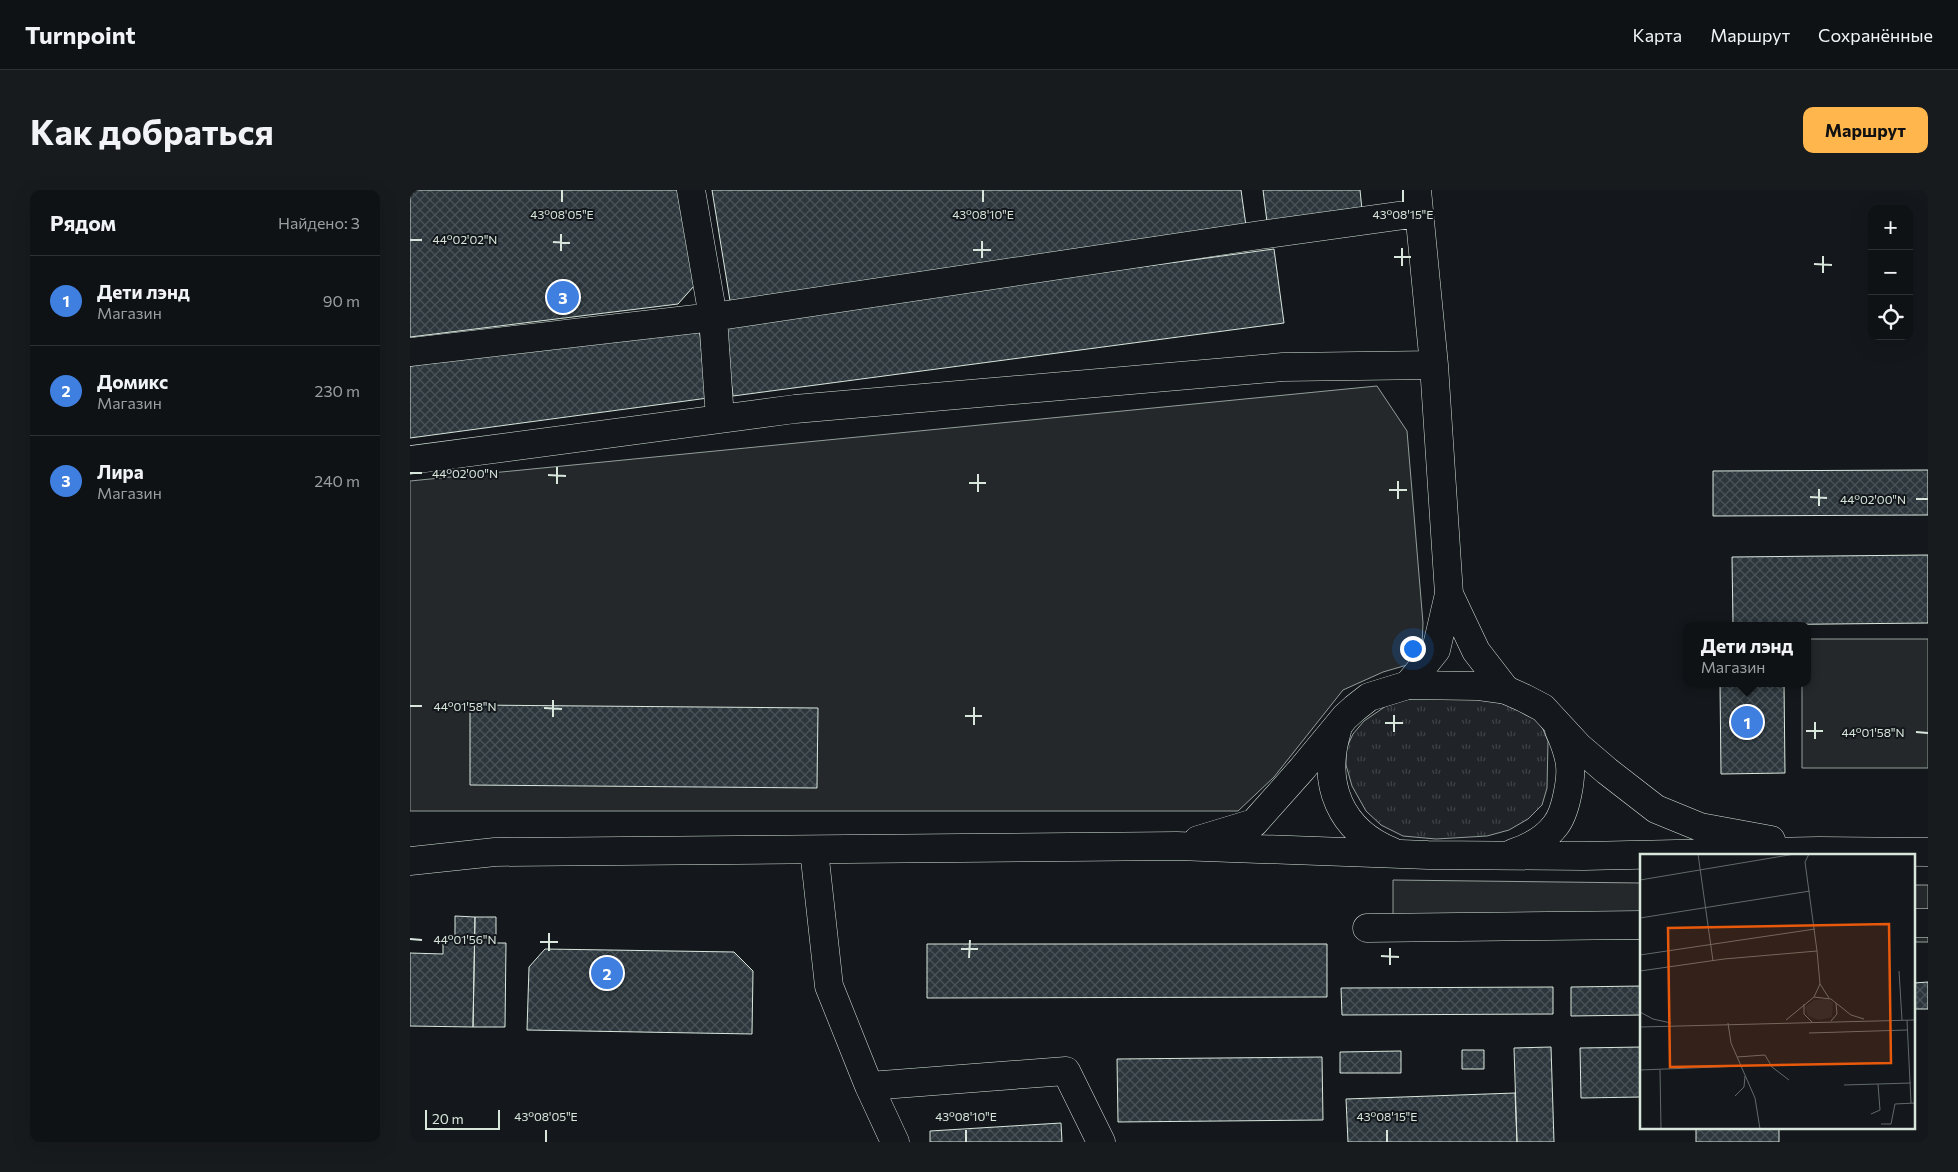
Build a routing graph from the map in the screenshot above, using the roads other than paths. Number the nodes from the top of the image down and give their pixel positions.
1 (691, 190) edge
2 (1418, 202) edge
3 (714, 317) junction
4 (410, 352) edge
5 (1434, 365) junction
6 (720, 419) junction
7 (410, 460) edge
8 (1448, 594) junction
9 (1408, 685) junction
10 (1506, 690) junction
11 (1556, 724) junction
12 (1338, 727) junction
13 (410, 844) edge
14 (1177, 846) junction
15 (814, 850) junction
16 (1819, 851) junction
17 (495, 852) junction
18 (1394, 852) junction
19 (1928, 852) edge
20 (1511, 854) junction
21 (1678, 854) edge
22 (1640, 855) edge
23 (410, 860) edge
24 (1640, 925) edge
25 (1367, 928) dead end
26 (869, 1086) junction
27 (895, 1142) edge
28 (1101, 1142) edge

1 - 3 main road
2 - 3 main road
2 - 5 main road
3 - 4 main road
3 - 6 main road
5 - 6 main road
5 - 8 main road
6 - 7 main road
8 - 9 main road
8 - 10 main road
9 - 10 main road
9 - 12 main road
10 - 11 main road
11 - 16 main road
11 - 20 main road
12 - 14 main road
12 - 18 main road
13 - 17 main road
14 - 15 main road
14 - 18 main road
15 - 17 main road
15 - 26 main road
16 - 19 main road
16 - 21 main road
17 - 23 main road
18 - 20 main road
20 - 22 main road
24 - 25 main road
26 - 27 main road
26 - 28 main road

